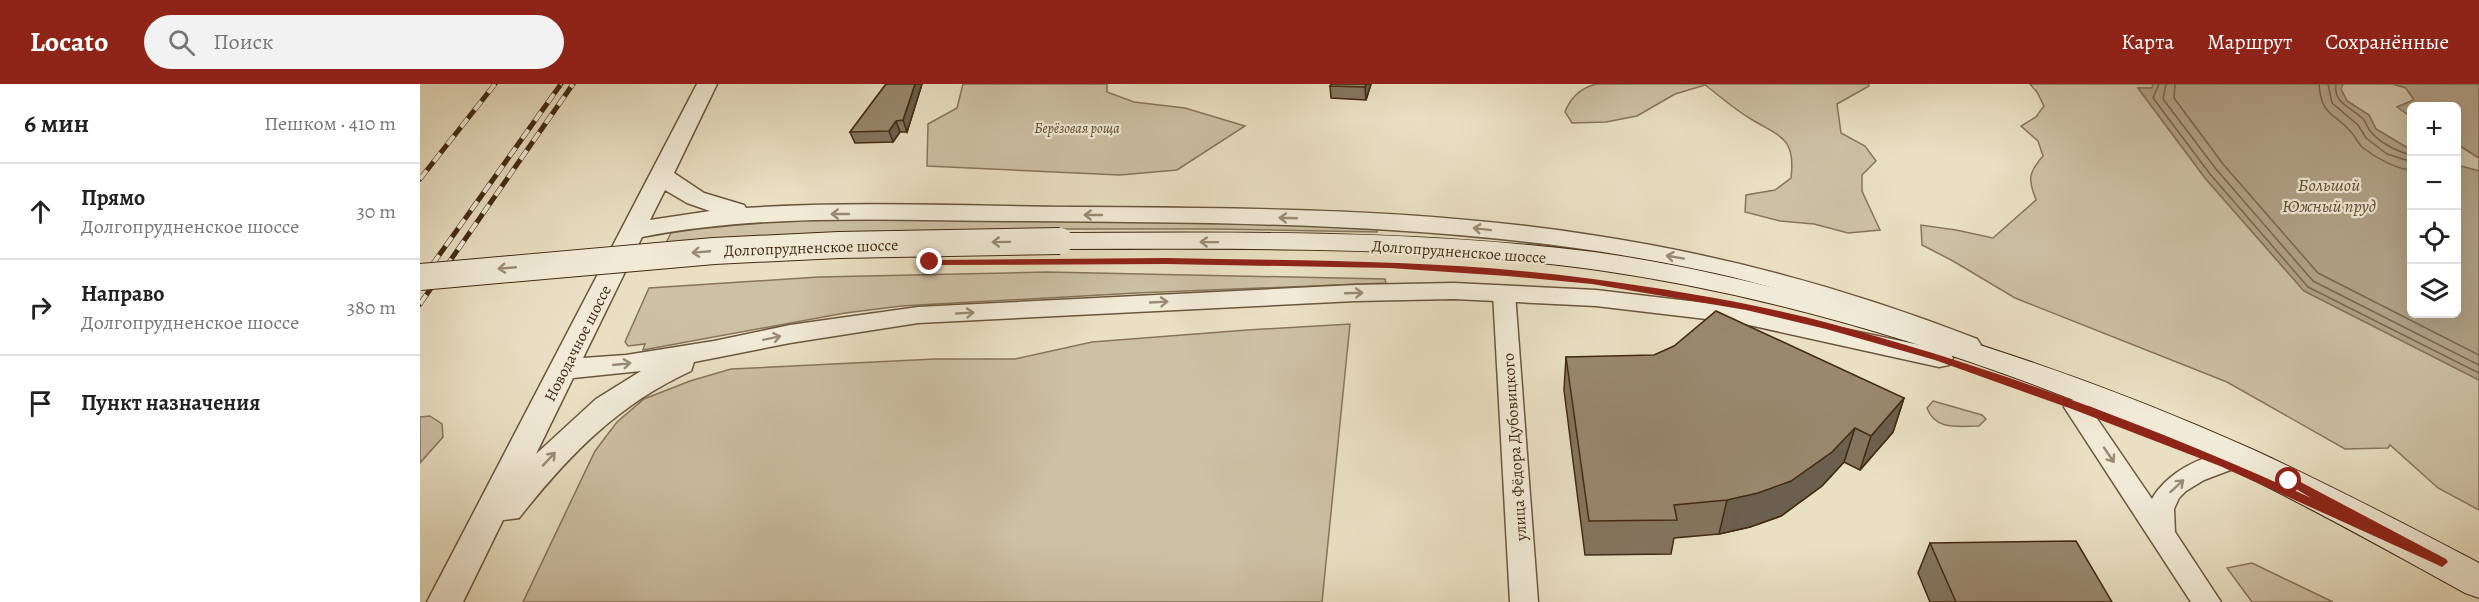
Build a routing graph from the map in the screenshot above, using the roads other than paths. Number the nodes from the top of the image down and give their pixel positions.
1 (706, 84) edge
2 (662, 175) junction
3 (784, 214) junction
4 (633, 231) junction
5 (1056, 251) junction
6 (420, 277) edge
7 (1504, 293) junction
8 (420, 296) edge
9 (714, 350) junction
10 (1939, 358) junction
11 (564, 369) junction
12 (2050, 379) junction
13 (2076, 407) junction
14 (2224, 463) junction
15 (2161, 534) junction
16 (472, 553) junction
17 (2442, 562) junction
18 (2479, 582) edge
19 (445, 602) edge
20 (1524, 602) edge
21 (2207, 602) edge

1 - 2 street, Новодачное шоссе
2 - 3 street
2 - 4 street, Новодачное шоссе
3 - 4 street
12 -> 3 street
4 - 11 street, Новодачное шоссе
5 -> 6 main road, Долгопрудненское шоссе, bridge
5 - 8 main road, Долгопрудненское шоссе
5 - 10 main road, Долгопрудненское шоссе
12 -> 5 main road, Долгопрудненское шоссе
9 -> 7 street
7 - 10 street
7 - 20 street, улица Фёдора Дубовицкого
11 -> 9 street
16 -> 9 street
10 - 13 main road, Долгопрудненское шоссе
11 - 16 street, Новодачное шоссе
12 - 17 main road, Долгопрудненское шоссе
13 - 14 main road, Долгопрудненское шоссе
13 -> 15 street
15 -> 14 street
14 - 17 main road, Долгопрудненское шоссе
15 - 21 street
16 - 19 street, Новодачное шоссе
17 - 18 main road, Долгопрудненское шоссе

